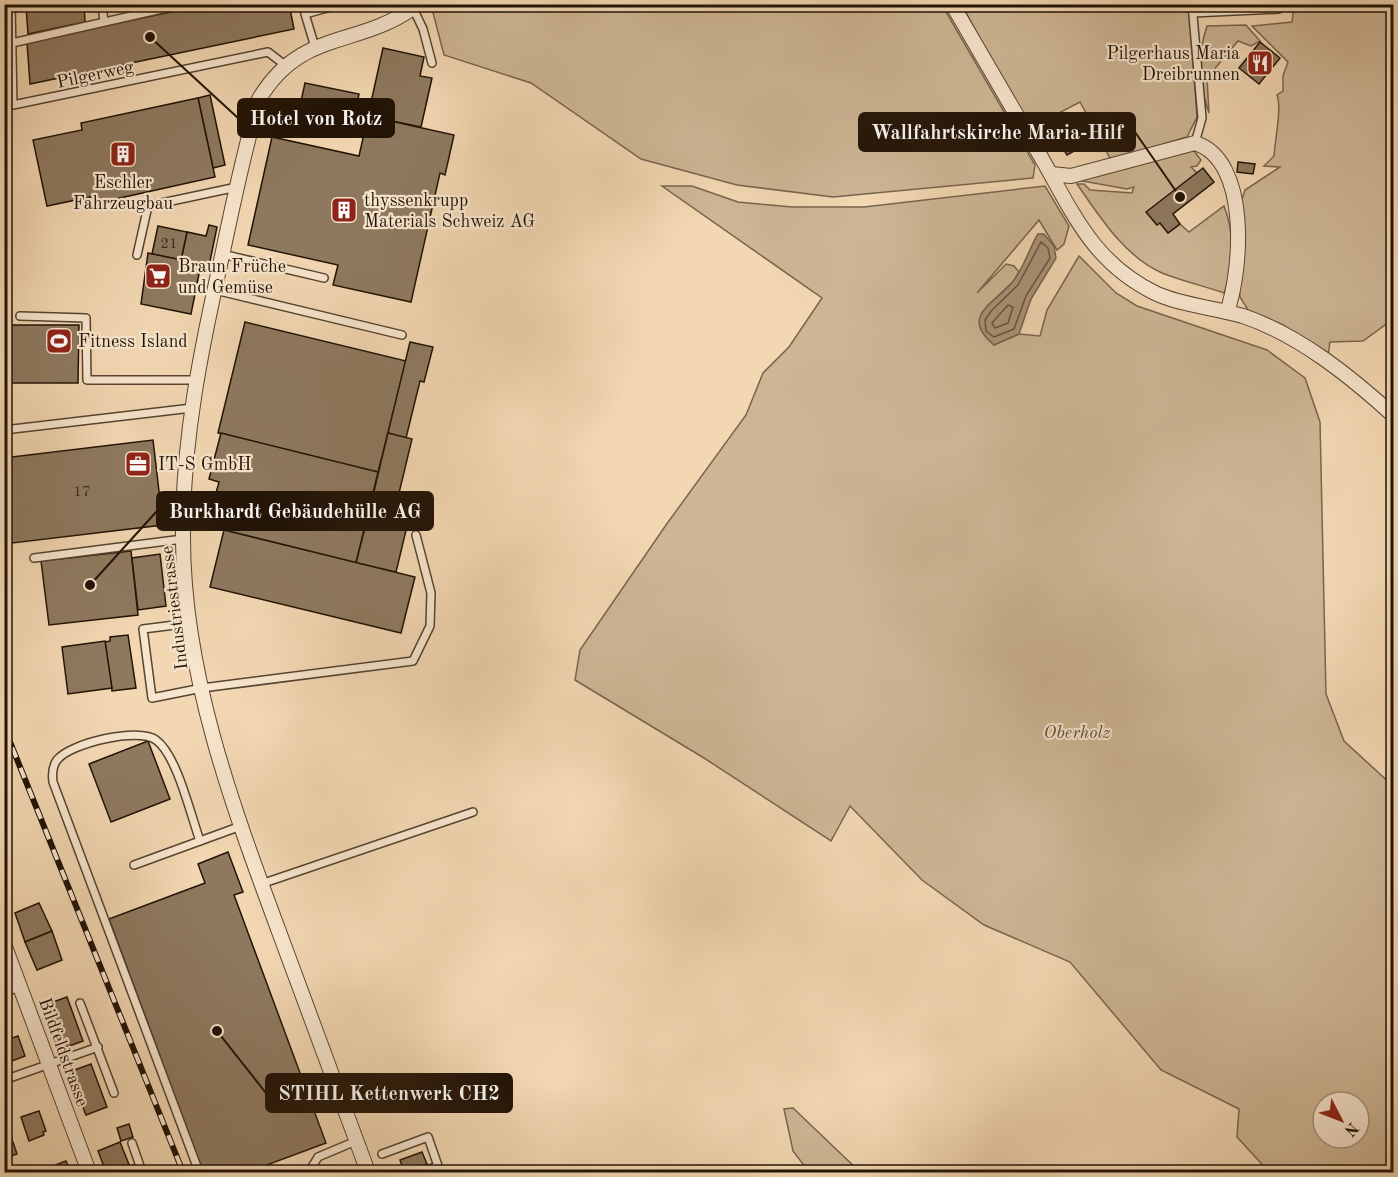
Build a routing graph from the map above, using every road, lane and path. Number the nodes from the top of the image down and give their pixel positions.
1 (11, 4) edge
2 (102, 4) edge
3 (184, 4) edge
4 (342, 4) edge
5 (952, 4) edge
6 (1285, 4) edge
7 (413, 6) edge
8 (1192, 9) edge
9 (104, 22) junction
10 (12, 42) junction
11 (315, 47) junction
12 (432, 63) dead end
13 (285, 65) junction
14 (1195, 143) junction
15 (1051, 174) junction
16 (237, 186) junction
17 (222, 254) junction
18 (137, 255) dead end
19 (324, 278) dead end
20 (214, 290) junction
21 (1227, 312) junction
22 (20, 316) dead end
23 (402, 335) dead end
24 (197, 380) junction
25 (192, 408) junction
26 (1394, 416) edge
27 (4, 430) edge
28 (416, 535) dead end
29 (183, 539) junction
30 (34, 558) dead end
31 (191, 623) junction
32 (202, 688) junction
33 (473, 812) dead end
34 (241, 826) junction
35 (200, 841) junction
36 (134, 865) dead end
37 (261, 884) junction
38 (4, 944) edge
39 (21, 986) junction
40 (4, 993) edge
41 (80, 1003) dead end
42 (98, 1047) junction
43 (49, 1066) junction
44 (4, 1080) edge
45 (114, 1093) dead end
46 (4, 1126) edge
47 (8, 1140) dead end
48 (356, 1141) junction
49 (132, 1143) dead end
50 (382, 1154) dead end
51 (89, 1173) edge
52 (142, 1173) edge
53 (199, 1173) edge
54 (309, 1173) edge
55 (368, 1173) edge
56 (430, 1173) edge

1 - 10 lane
2 - 9 lane
3 - 9 lane
4 - 11 lane
5 - 15 street
6 - 8 lane
7 - 11 street, Industriestrasse
7 - 12 lane
8 - 14 lane
9 - 10 lane
10 - 13 lane, Pilgerweg
11 - 13 street, Industriestrasse
13 - 16 street, Industriestrasse
14 - 15 street
14 - 21 street
15 - 21 street
16 - 17 street, Industriestrasse
16 - 18 lane
17 - 19 lane
17 - 20 street, Industriestrasse
20 - 23 lane
20 - 24 street, Industriestrasse
21 - 26 street
22 - 24 lane
24 - 25 street, Industriestrasse
25 - 27 lane
25 - 29 street, Industriestrasse
28 - 32 lane
29 - 30 lane
29 - 31 street, Industriestrasse
31 - 32 street, Industriestrasse
31 - 32 lane
32 - 34 street, Industriestrasse
33 - 37 lane
34 - 35 lane
34 - 37 street, Industriestrasse
35 - 36 lane
35 - 53 lane
37 - 48 street, Industriestrasse
38 - 39 street, Bildfeldstrasse
39 - 40 lane
39 - 43 street, Bildfeldstrasse
41 - 42 lane
42 - 43 lane
42 - 45 lane
43 - 44 lane
43 - 51 street, Bildfeldstrasse
46 - 47 lane
48 - 54 lane
48 - 55 street, Industriestrasse
49 - 52 lane
50 - 56 lane

